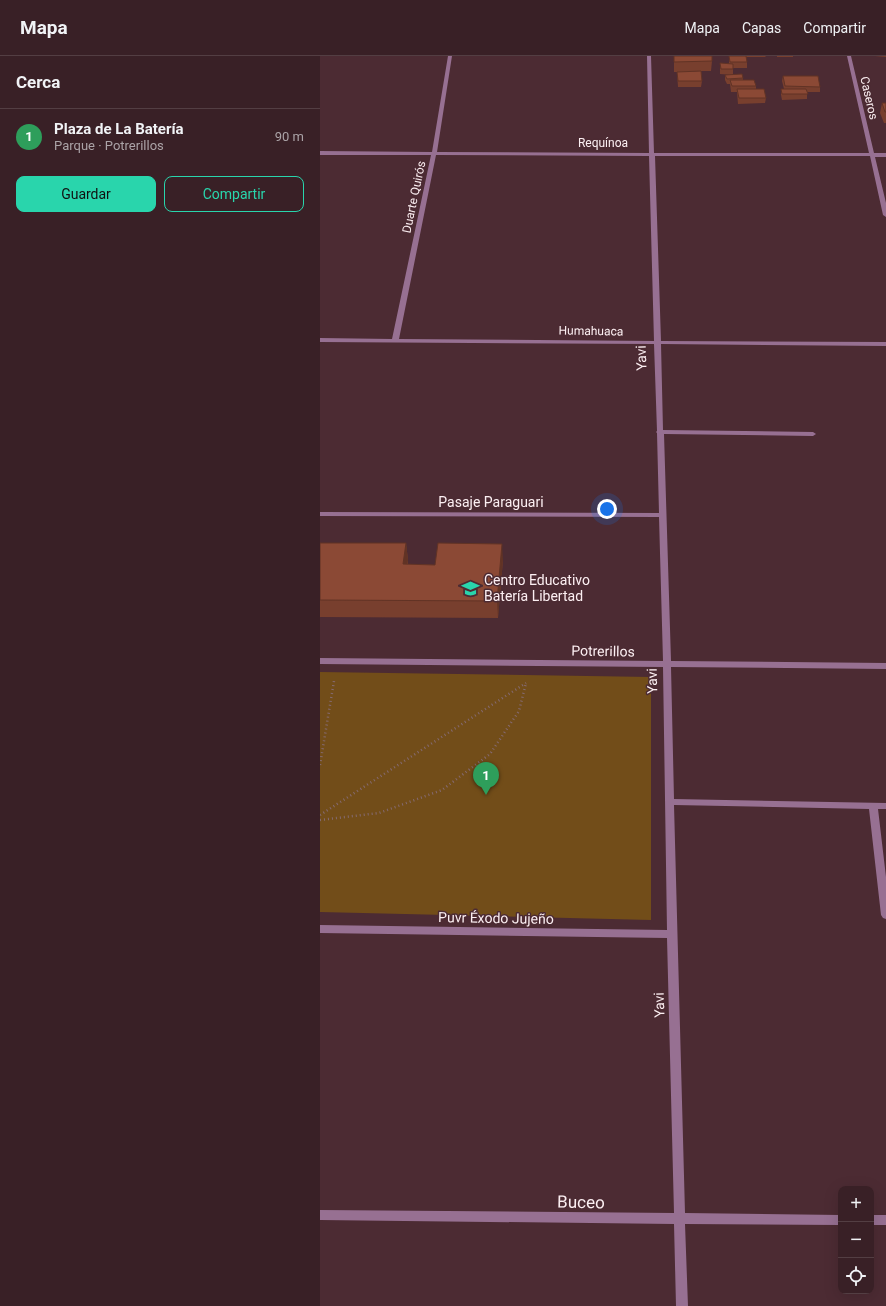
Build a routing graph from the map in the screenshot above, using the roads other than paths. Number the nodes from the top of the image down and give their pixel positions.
1 (450, 56) edge
2 (649, 56) edge
3 (849, 56) edge
4 (320, 153) edge
5 (434, 153) junction
6 (651, 153) junction
7 (872, 155) junction
8 (886, 155) edge
9 (886, 215) edge
10 (320, 340) edge
11 (395, 341) junction
12 (656, 343) junction
13 (886, 344) edge
14 (659, 432) junction
15 (813, 434) dead end
16 (320, 514) edge
17 (661, 515) junction
18 (320, 661) edge
19 (667, 664) junction
20 (886, 666) edge
21 (670, 802) junction
22 (873, 805) junction
23 (886, 806) edge
24 (886, 915) edge
25 (320, 929) edge
26 (672, 934) junction
27 (320, 1215) edge
28 (680, 1219) junction
29 (838, 1220) edge
30 (874, 1220) edge
31 (886, 1220) edge
32 (682, 1306) edge

1 - 5 street, Duarte Quirós
2 - 6 street, Yavi
3 - 7 street, Caseros
4 - 5 street, Requínoa
5 - 6 street, Requínoa
5 - 11 street, Duarte Quirós
6 - 7 street, Requínoa
6 - 12 street, Yavi
7 - 8 street, Requínoa
7 - 9 street, Caseros
10 - 11 street, Humahuaca
11 - 12 street, Humahuaca
12 - 13 street, Humahuaca
12 - 14 street, Yavi
14 - 15 street
14 - 17 street, Yavi
16 - 17 street, Pasaje Paraguari
17 - 19 street, Yavi
18 - 19 street, Potrerillos
19 - 20 street, Potrerillos
19 - 21 street, Yavi
21 - 22 street
21 - 26 street, Yavi
22 - 23 street
22 - 24 street
25 - 26 street, Puvr Éxodo Jujeño
26 - 28 street, Yavi
27 - 28 street, Buceo
28 - 29 street, Buceo
28 - 32 street, Yavi
30 - 31 street

